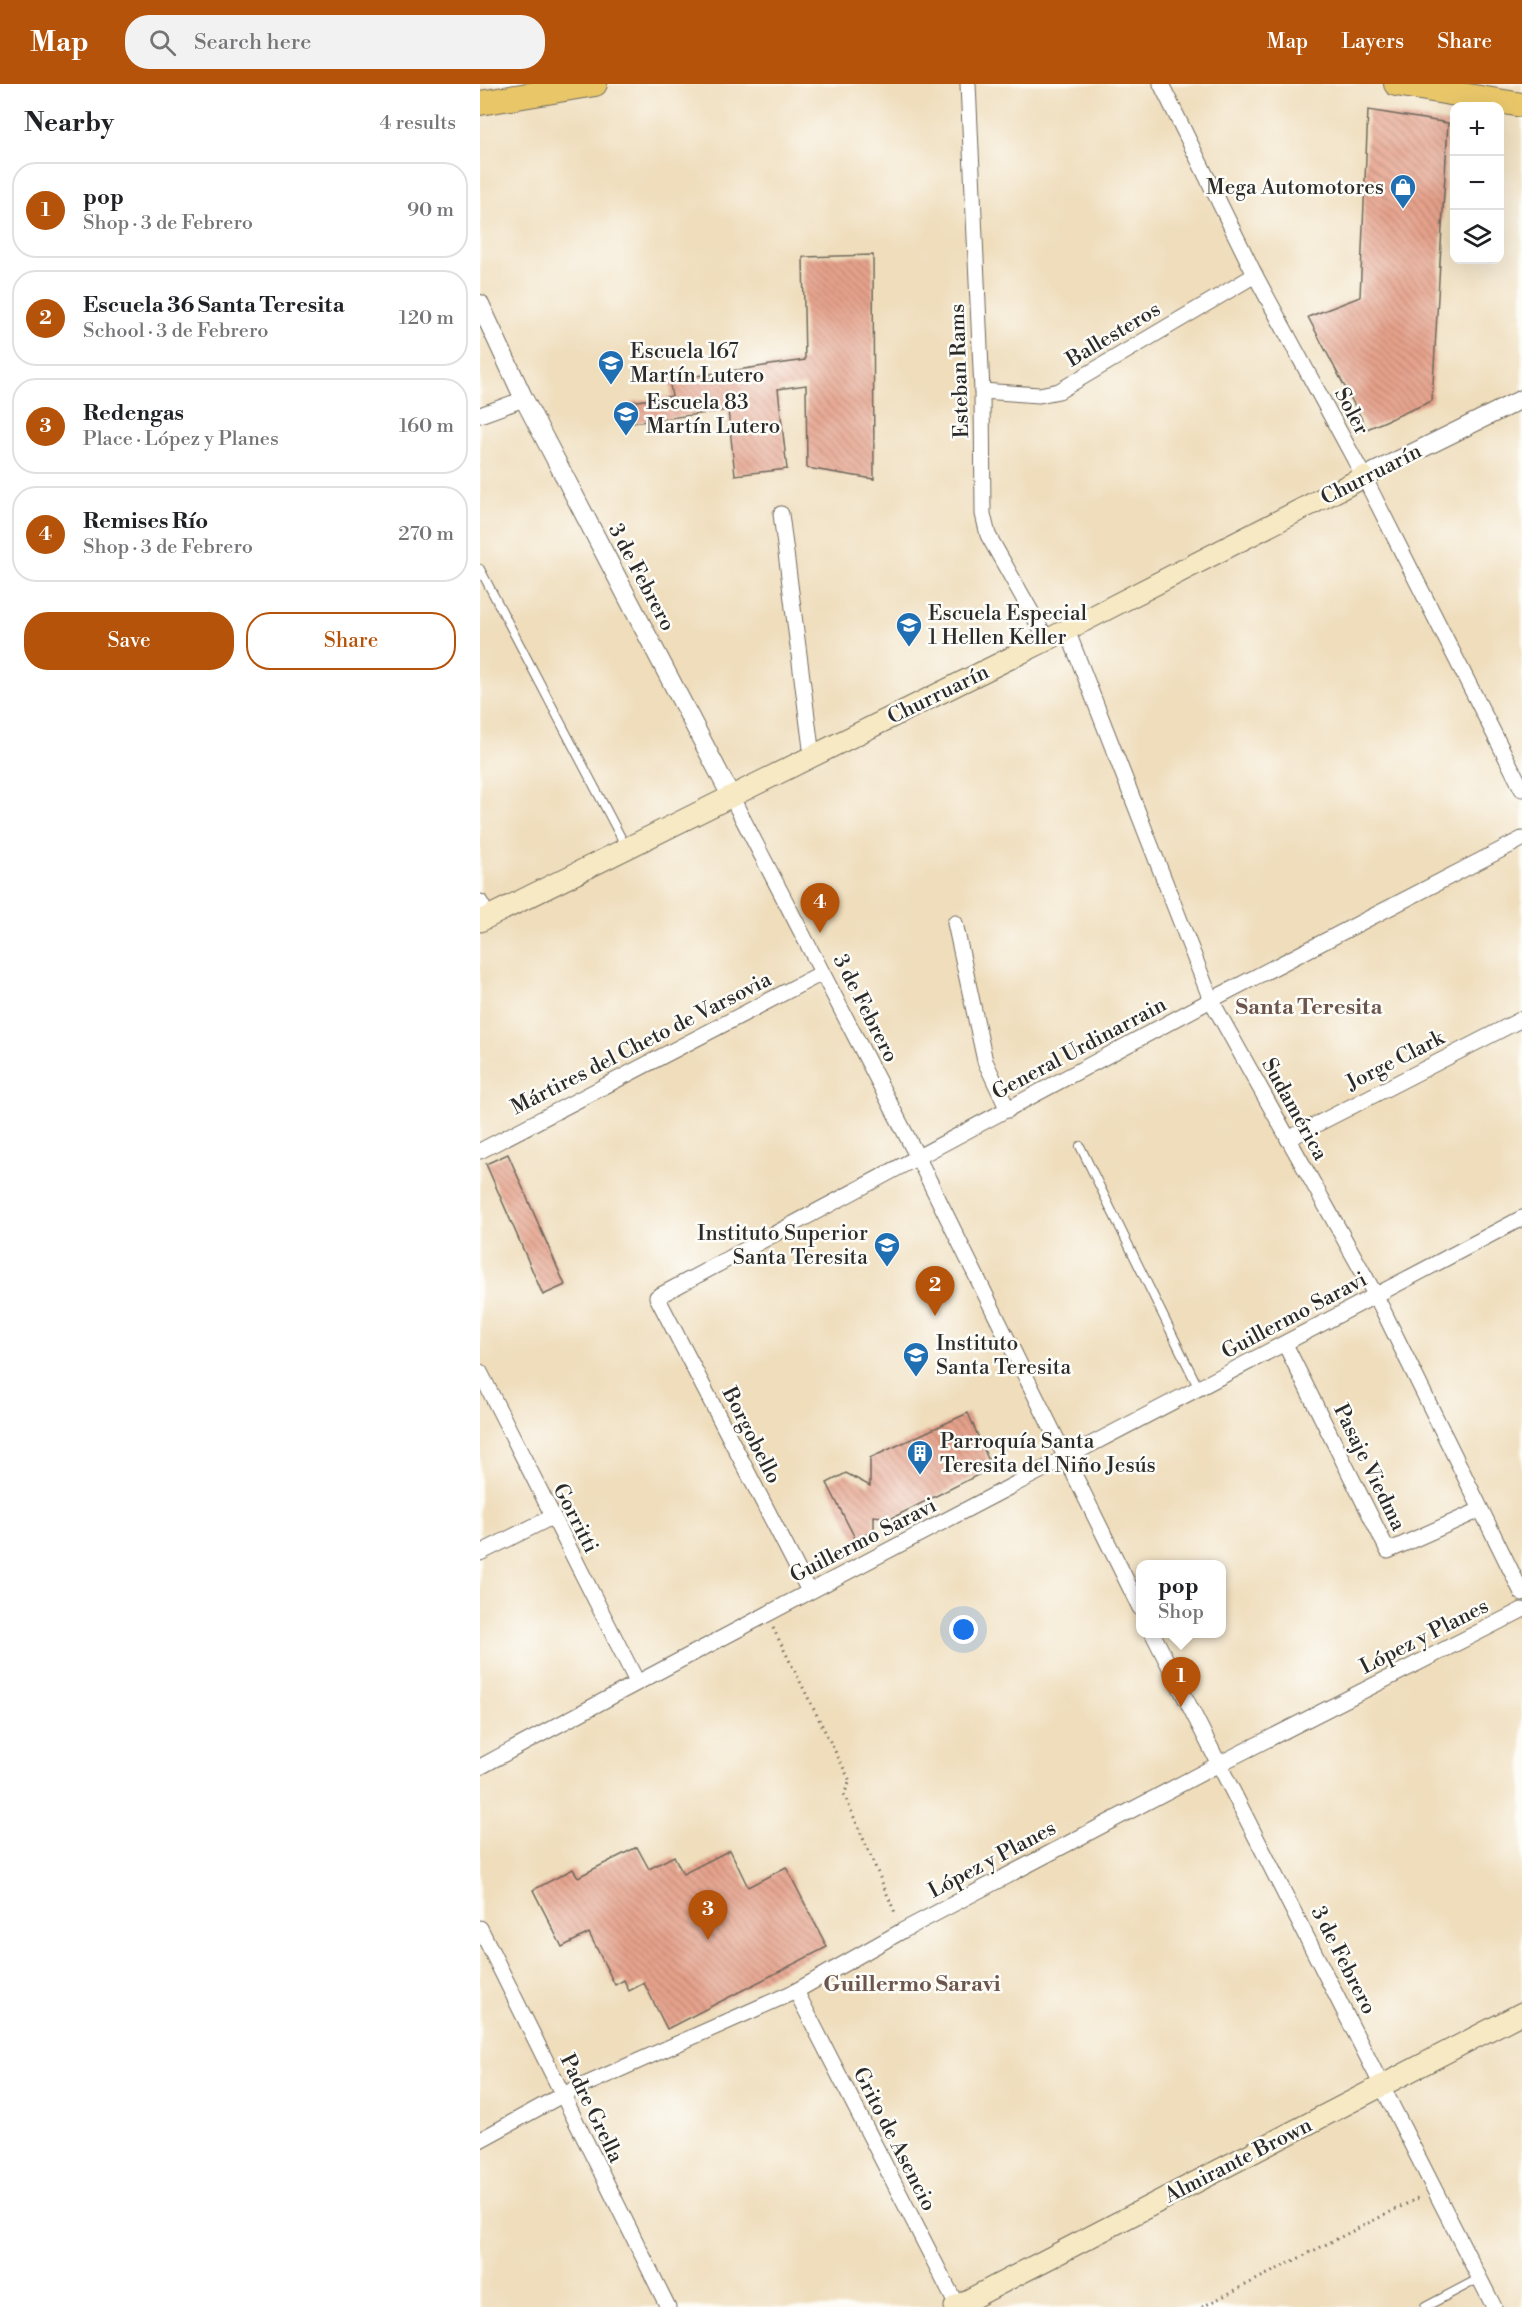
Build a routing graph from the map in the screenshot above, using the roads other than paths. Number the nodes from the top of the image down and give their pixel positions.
1 (595, 84) edge
2 (968, 84) edge
3 (1161, 84) edge
4 (1396, 84) edge
5 (480, 103) edge
6 (1522, 105) edge
7 (1255, 275) junction
8 (480, 304) edge
9 (982, 391) junction
10 (524, 399) junction
11 (1522, 399) edge
12 (480, 415) edge
13 (1364, 477) junction
14 (781, 514) dead end
15 (480, 570) edge
16 (1067, 630) junction
17 (1047, 640) junction
18 (812, 756) junction
19 (1522, 789) edge
20 (731, 796) junction
21 (1522, 840) edge
22 (627, 848) junction
23 (483, 913) edge
24 (955, 923) dead end
25 (822, 973) junction
26 (1212, 1000) junction
27 (1522, 1019) edge
28 (1008, 1110) junction
29 (1288, 1139) junction
30 (1080, 1146) dead end
31 (480, 1151) edge
32 (918, 1158) junction
33 (1522, 1218) edge
34 (1376, 1296) junction
35 (657, 1297) joint
36 (1285, 1344) junction
37 (480, 1372) edge
38 (1199, 1389) junction
39 (1066, 1459) junction
40 (1480, 1510) junction
41 (552, 1517) junction
42 (480, 1553) edge
43 (809, 1591) junction
44 (1522, 1593) edge
45 (1136, 1600) edge
46 (1522, 1610) edge
47 (1155, 1638) edge
48 (638, 1682) junction
49 (1219, 1764) junction
50 (480, 1767) edge
51 (480, 1928) edge
52 (796, 1991) junction
53 (1522, 2013) edge
54 (1382, 2086) junction
55 (562, 2095) junction
56 (480, 2140) edge
57 (1480, 2278) junction
58 (956, 2306) edge
59 (668, 2307) edge
60 (1425, 2307) edge
61 (1494, 2307) edge

1 - 5 main road
2 - 9 street, Esteban Rams
3 - 7 street, Soler
4 - 6 main road
7 - 9 street, Ballesteros
7 - 13 street, Soler
8 - 10 street, 3 de Febrero
9 - 17 street, Esteban Rams
10 - 12 street
10 - 20 street, 3 de Febrero
11 - 13 street, Churruarín
13 - 16 main road, Churruarín
13 - 19 street, Soler
14 - 18 street
15 - 22 lane
16 - 17 main road, Churruarín
16 - 26 street, Sudamérica
17 - 18 main road, Churruarín
18 - 20 main road, Churruarín
20 - 22 main road, Churruarín
20 - 25 street, 3 de Febrero
21 - 26 street, General Urdinarrain
22 - 23 main road, Churruarín
24 - 28 street
25 - 31 street, Mártires del Cheto de Varsovia
25 - 32 street, 3 de Febrero
26 - 28 street, General Urdinarrain
26 - 29 street, Sudamérica
27 - 29 street, Jorge Clark
28 - 32 street, General Urdinarrain
29 - 34 street, Sudamérica
30 - 38 lane
32 - 35 street, General Urdinarrain
32 - 39 street, 3 de Febrero
33 - 34 street, Guillermo Saravi
34 - 36 street, Guillermo Saravi
34 - 40 street, Sudamérica
35 - 43 street, Borgobello
36 - 38 street, Guillermo Saravi
36 - 40 street, Pasaje Viedma
37 - 41 street, Gorritti
38 - 39 street, Guillermo Saravi
39 - 43 street, Guillermo Saravi
39 - 45 street, 3 de Febrero
40 - 44 street, Sudamérica
41 - 42 street
41 - 48 street, Gorritti
43 - 48 street, Guillermo Saravi
46 - 49 street, López y Planes
47 - 49 street, 3 de Febrero
48 - 50 street, Guillermo Saravi
49 - 52 street, López y Planes
49 - 54 street, 3 de Febrero
51 - 55 street, Padre Grella
52 - 55 street, López y Planes
52 - 58 street, Grito de Asencio
53 - 54 main road, Almirante Brown
54 - 57 street, 3 de Febrero
54 - 58 main road, Almirante Brown
55 - 56 street, López y Planes
55 - 59 street, Padre Grella
57 - 60 lane
57 - 61 street, 3 de Febrero

